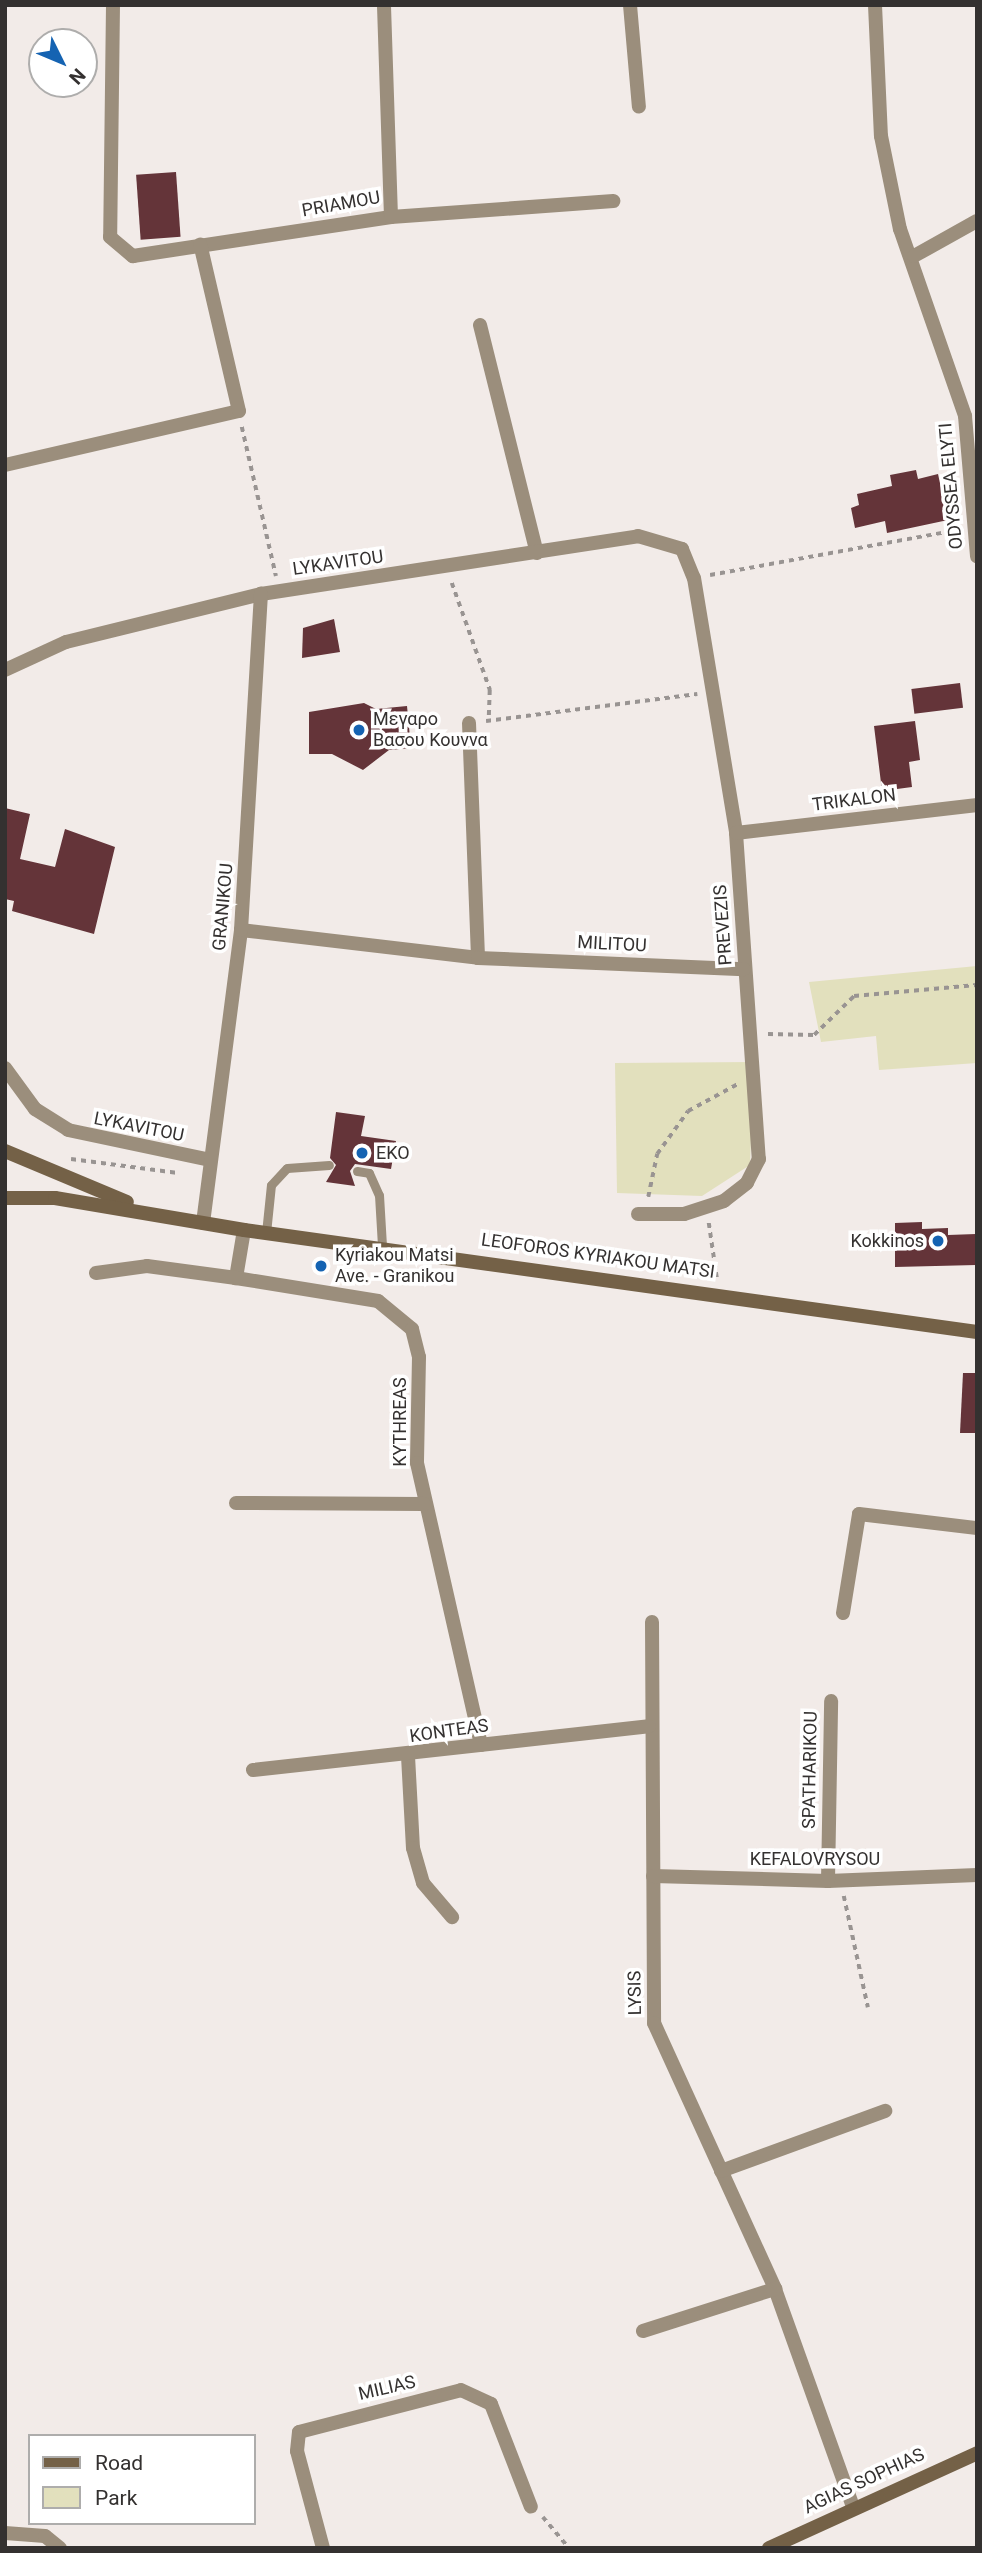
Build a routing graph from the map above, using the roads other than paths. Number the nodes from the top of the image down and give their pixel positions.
1 (113, 5) edge
2 (384, 5) edge
3 (630, 5) edge
4 (875, 5) edge
5 (639, 107) dead end
6 (613, 201) dead end
7 (391, 218) junction
8 (977, 221) edge
9 (200, 244) junction
10 (914, 256) junction
11 (480, 325) dead end
12 (971, 413) edge
13 (5, 465) edge
14 (682, 549) joint
15 (537, 553) junction
16 (977, 556) edge
17 (261, 594) junction
18 (5, 670) edge
19 (469, 723) road end
20 (977, 804) edge
21 (736, 833) junction
22 (242, 930) junction
23 (478, 958) junction
24 (744, 969) junction
25 (5, 1068) edge
26 (5, 1152) edge
27 (210, 1160) junction
28 (329, 1165) dead end
29 (357, 1171) dead end
30 (5, 1198) edge
31 (641, 1214) road end
32 (171, 1216) junction
33 (203, 1223) junction
34 (244, 1230) junction
35 (266, 1233) junction
36 (382, 1246) junction
37 (96, 1273) dead end
38 (236, 1278) junction
39 (977, 1332) edge
40 (236, 1503) dead end
41 (425, 1504) junction
42 (977, 1528) edge
43 (843, 1613) dead end
44 (652, 1622) dead end
45 (831, 1701) dead end
46 (649, 1726) junction
47 (481, 1745) junction
48 (408, 1756) junction
49 (253, 1770) dead end
50 (977, 1875) edge
51 (653, 1876) junction
52 (834, 1881) junction
53 (452, 1917) dead end
54 (885, 2111) dead end
55 (721, 2171) junction
56 (775, 2289) junction
57 (643, 2331) dead end
58 (977, 2453) edge
59 (531, 2507) road end
60 (853, 2507) junction
61 (5, 2533) edge
62 (61, 2548) edge
63 (323, 2548) edge
64 (769, 2548) edge

1 - 9 street, PRIAMOU
2 - 7 street, PRIAMOU
3 - 5 street
4 - 10 street, ODYSSEA ELYTI
6 - 7 street
7 - 9 street, PRIAMOU
8 - 10 street
9 - 13 street
10 - 12 street, ODYSSEA ELYTI
11 - 15 street
12 - 16 street, ODYSSEA ELYTI
14 - 15 street, LYKAVITOU
14 - 21 street, PREVEZIS
15 - 17 street, LYKAVITOU
17 - 18 street, LYKAVITOU
17 - 22 street, GRANIKOU
19 - 23 street
20 - 21 street, TRIKALON
21 - 24 street, PREVEZIS
22 - 23 street, MILITOU
22 - 27 street, GRANIKOU
23 - 24 street, MILITOU
24 - 31 street, PREVEZIS
25 - 27 street, LYKAVITOU
26 - 32 main road, LEOFOROS KYRIAKOU MATSI
27 - 33 street, GRANIKOU
28 - 35 lane
29 - 36 lane
30 - 32 main road, LEOFOROS KYRIAKOU MATSI
32 - 33 main road, LEOFOROS KYRIAKOU MATSI
33 - 34 main road, LEOFOROS KYRIAKOU MATSI
34 - 35 main road, LEOFOROS KYRIAKOU MATSI
34 - 38 street
35 - 36 main road, LEOFOROS KYRIAKOU MATSI
36 - 39 main road, LEOFOROS KYRIAKOU MATSI
37 - 38 street, KYTHREAS
38 - 41 street, KYTHREAS
40 - 41 street
41 - 47 street, KYTHREAS
42 - 43 street
44 - 46 street, LYSIS
45 - 52 street, SPATHARIKOU
46 - 47 street, KONTEAS
46 - 51 street, LYSIS
47 - 48 street, KONTEAS
48 - 49 street, KONTEAS
48 - 53 street
50 - 52 street, KEFALOVRYSOU
51 - 52 street, KEFALOVRYSOU
51 - 55 street, LYSIS
54 - 55 street
55 - 56 street, LYSIS
56 - 57 street
56 - 60 street, LYSIS
58 - 60 main road, AGIAS SOPHIAS
59 - 63 street, MILIAS
60 - 64 main road, AGIAS SOPHIAS
61 - 62 street

